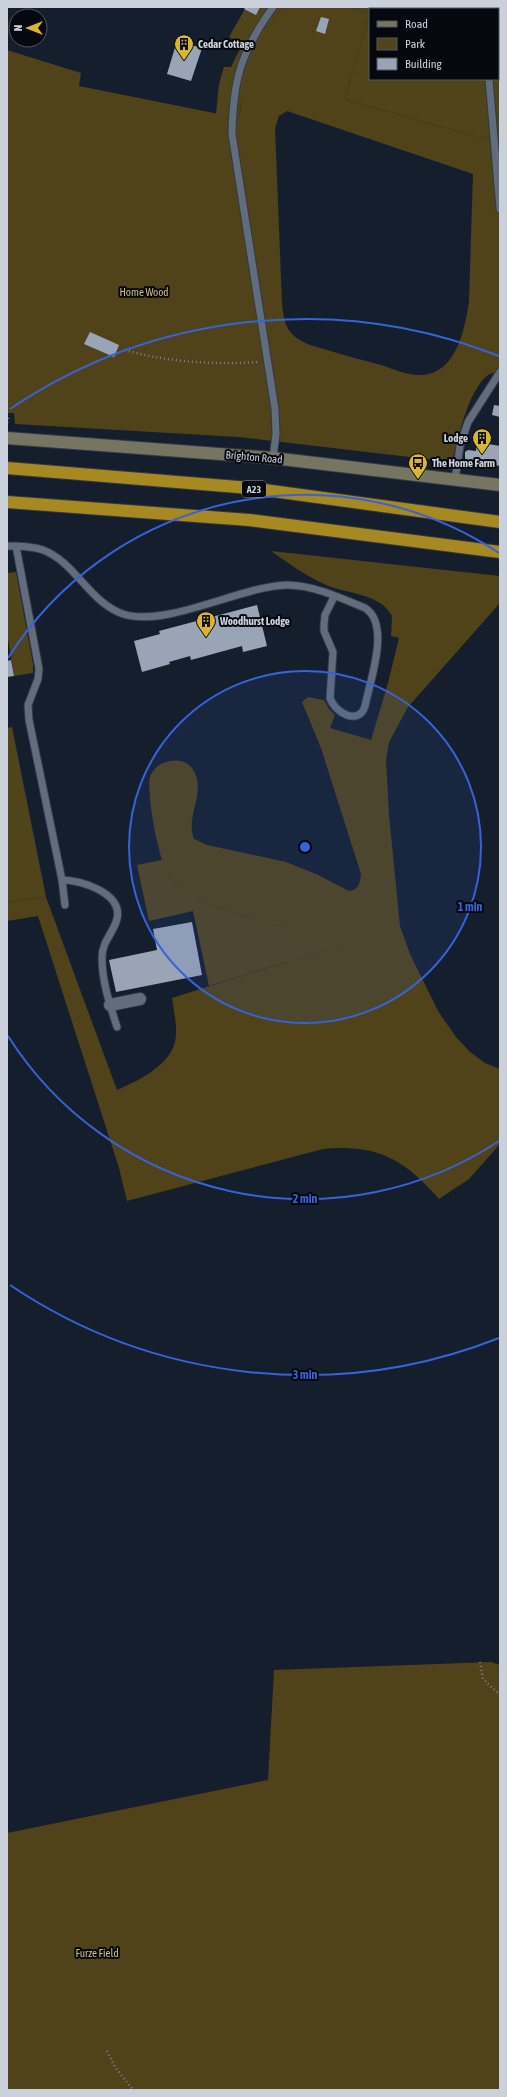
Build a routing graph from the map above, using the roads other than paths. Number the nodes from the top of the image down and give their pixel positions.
1 (273, 7) edge
2 (489, 80) edge
3 (500, 209) edge
4 (500, 372) edge
5 (7, 438) edge
6 (273, 458) junction
7 (7, 468) edge
8 (454, 480) junction
9 (500, 485) edge
10 (7, 502) edge
11 (401, 508) junction
12 (500, 514) edge
13 (500, 522) edge
14 (7, 546) edge
15 (16, 546) junction
16 (500, 552) edge
17 (334, 597) junction
18 (62, 880) junction
19 (65, 905) dead end
20 (140, 999) dead end
21 (110, 1005) junction
22 (117, 1027) dead end

1 - 6 lane
2 - 3 lane
4 - 8 lane
5 - 6 street, Brighton Road
6 - 8 street, Brighton Road
7 - 11 highway, A23
8 - 9 street, Brighton Road
10 - 16 highway
11 - 12 highway
11 - 13 highway, A23
14 - 15 lane
15 - 17 lane
15 - 18 lane
17 - 17 lane
18 - 19 lane
18 - 21 lane
20 - 21 street
21 - 22 lane

